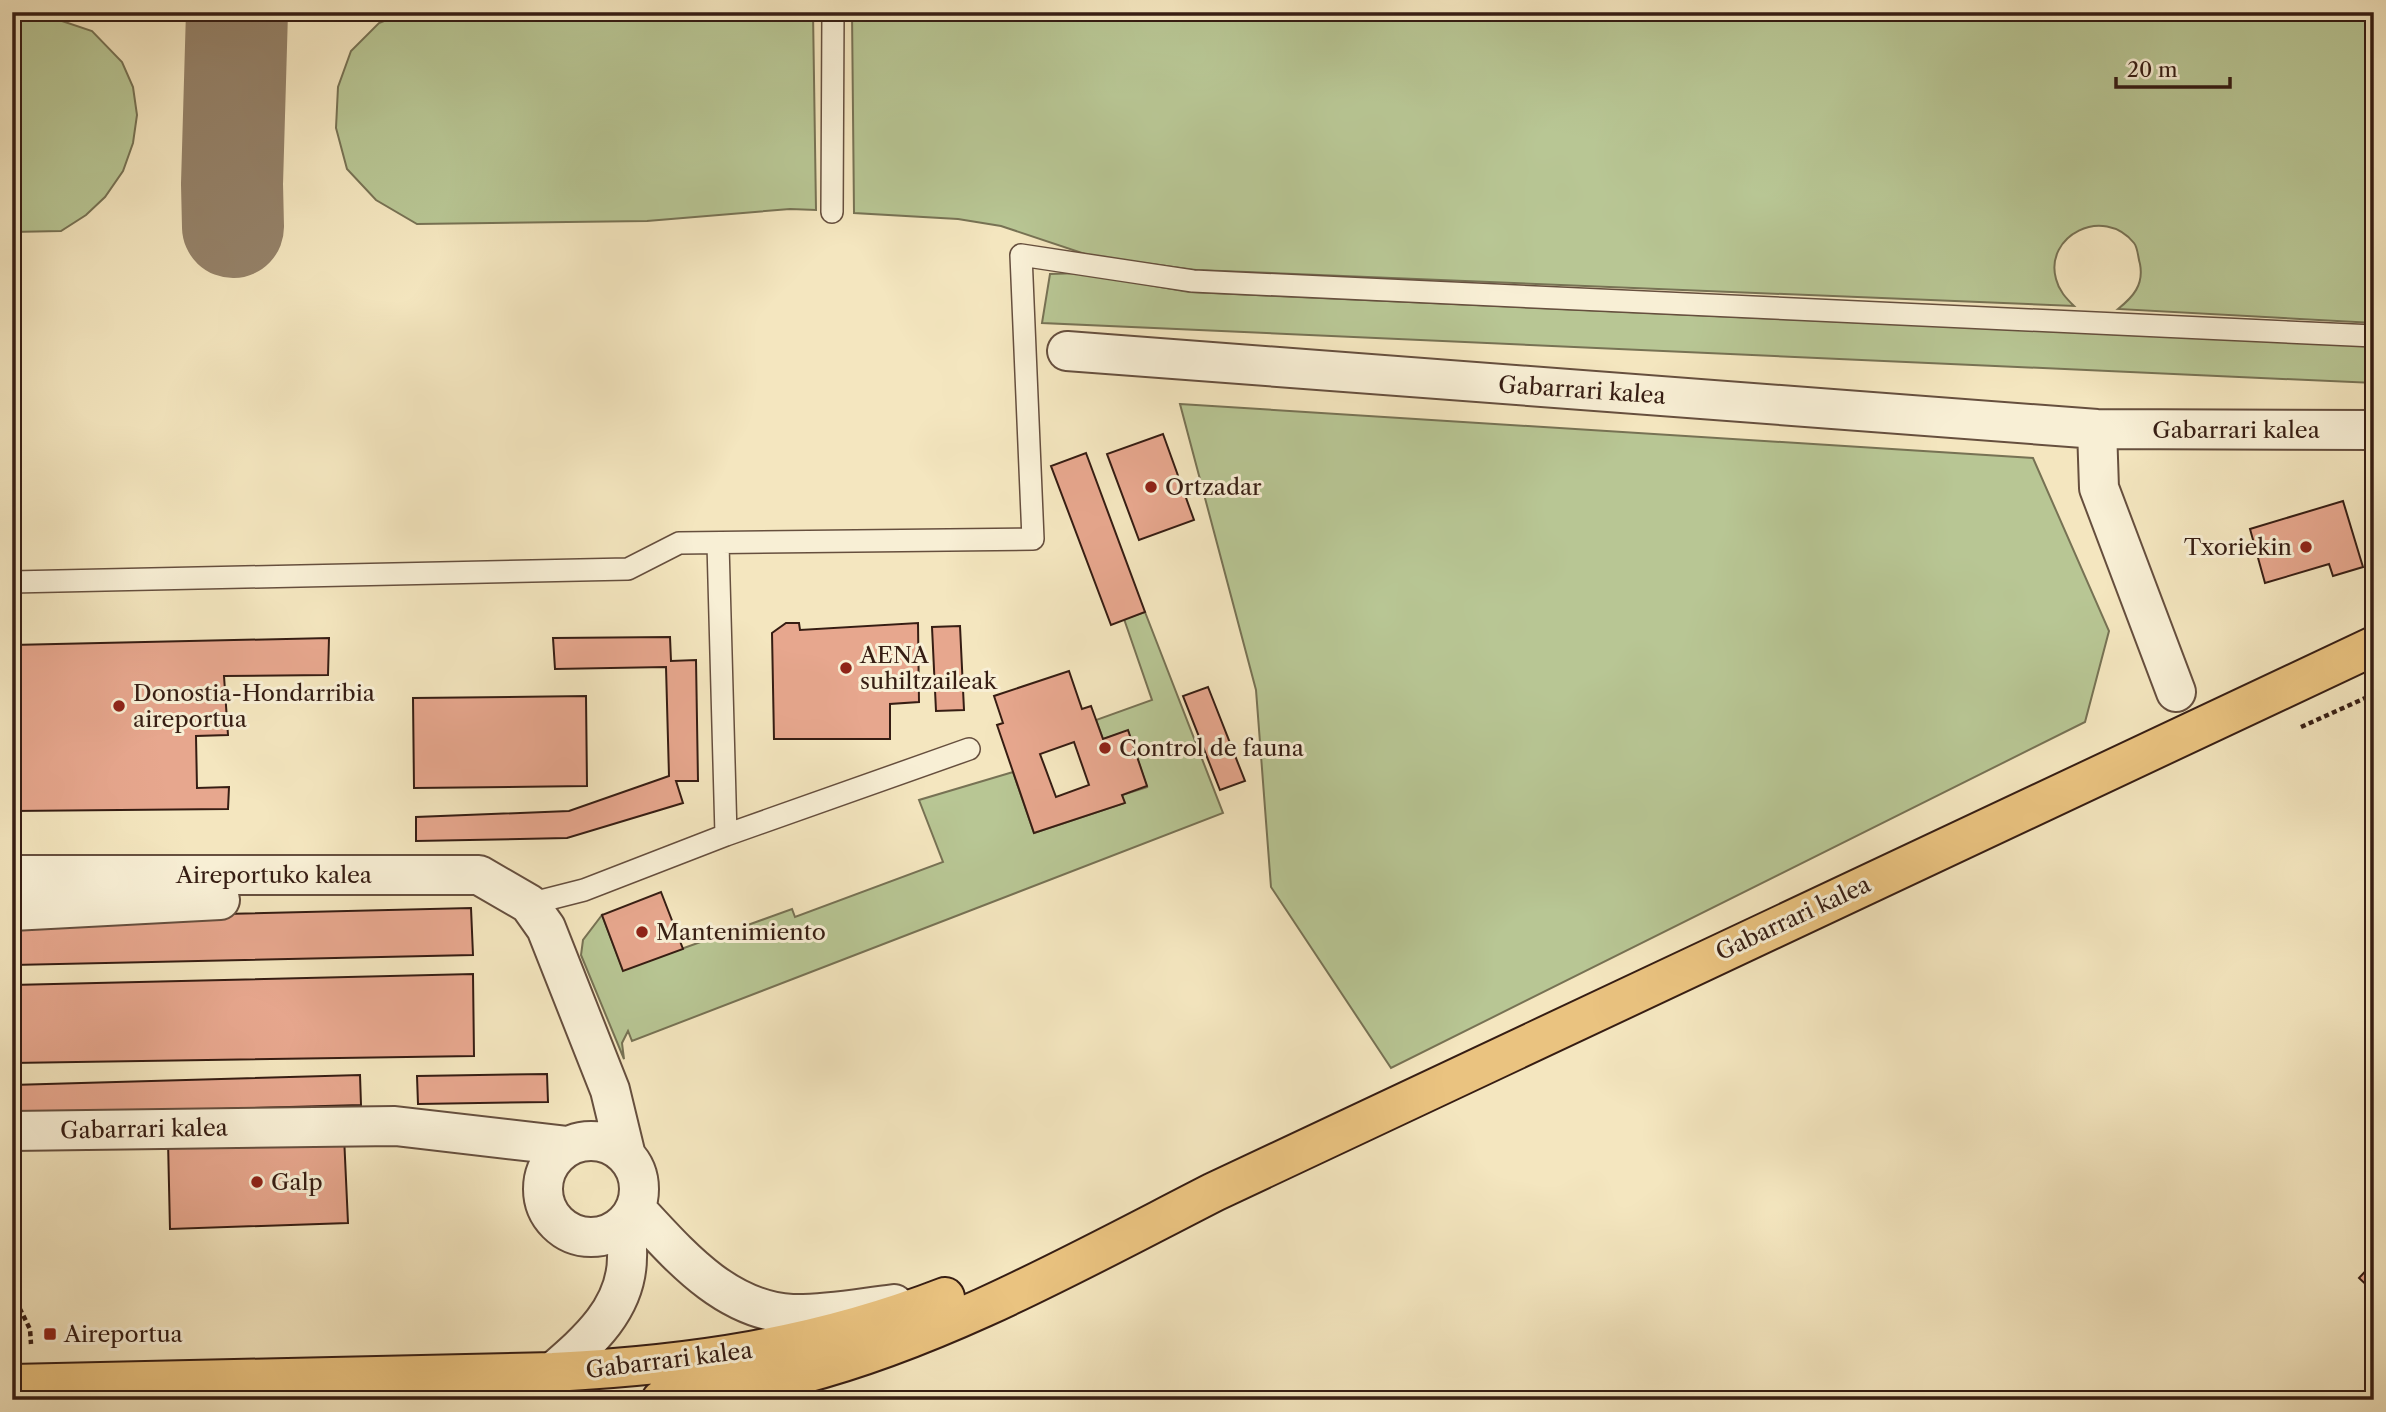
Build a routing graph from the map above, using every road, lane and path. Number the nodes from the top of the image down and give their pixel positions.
1 (833, 12) edge
2 (832, 212) dead end
3 (2374, 336) edge
4 (1067, 351) dead end
5 (2098, 429) junction
6 (2374, 430) edge
7 (718, 544) junction
8 (12, 582) edge
9 (2374, 646) edge
10 (2176, 692) dead end
11 (969, 749) dead end
12 (726, 835) junction
13 (12, 875) edge
14 (529, 904) junction
15 (12, 911) edge
16 (12, 1131) edge
17 (568, 1146) junction
18 (626, 1156) junction
19 (1214, 1192) junction
20 (630, 1216) junction
21 (12, 1293) edge
22 (941, 1299) junction
23 (553, 1372) junction
24 (23, 1384) edge
25 (368, 1400) edge
26 (661, 1400) edge

1 - 2 lane
3 - 7 lane
4 - 5 street, Gabarrari kalea
5 - 6 street, Gabarrari kalea
5 - 10 street
7 - 8 lane
7 - 12 lane
9 - 19 main road, Gabarrari kalea
11 - 12 lane
12 - 14 lane
13 - 14 street, Aireportuko kalea
14 - 15 street, Aireportuko kalea
14 - 18 street, Aireportuko kalea
16 - 17 street, Gabarrari kalea
17 - 18 street, Gabarrari kalea
17 - 20 street
18 - 20 street
19 - 22 main road, Gabarrari kalea
19 - 26 main road, Gabarrari kalea
20 - 22 street, Gabarrari kalea
20 - 23 street
21 - 24 path
22 - 23 main road, Gabarrari kalea
23 - 24 main road, Gabarrari kalea
23 - 25 main road

